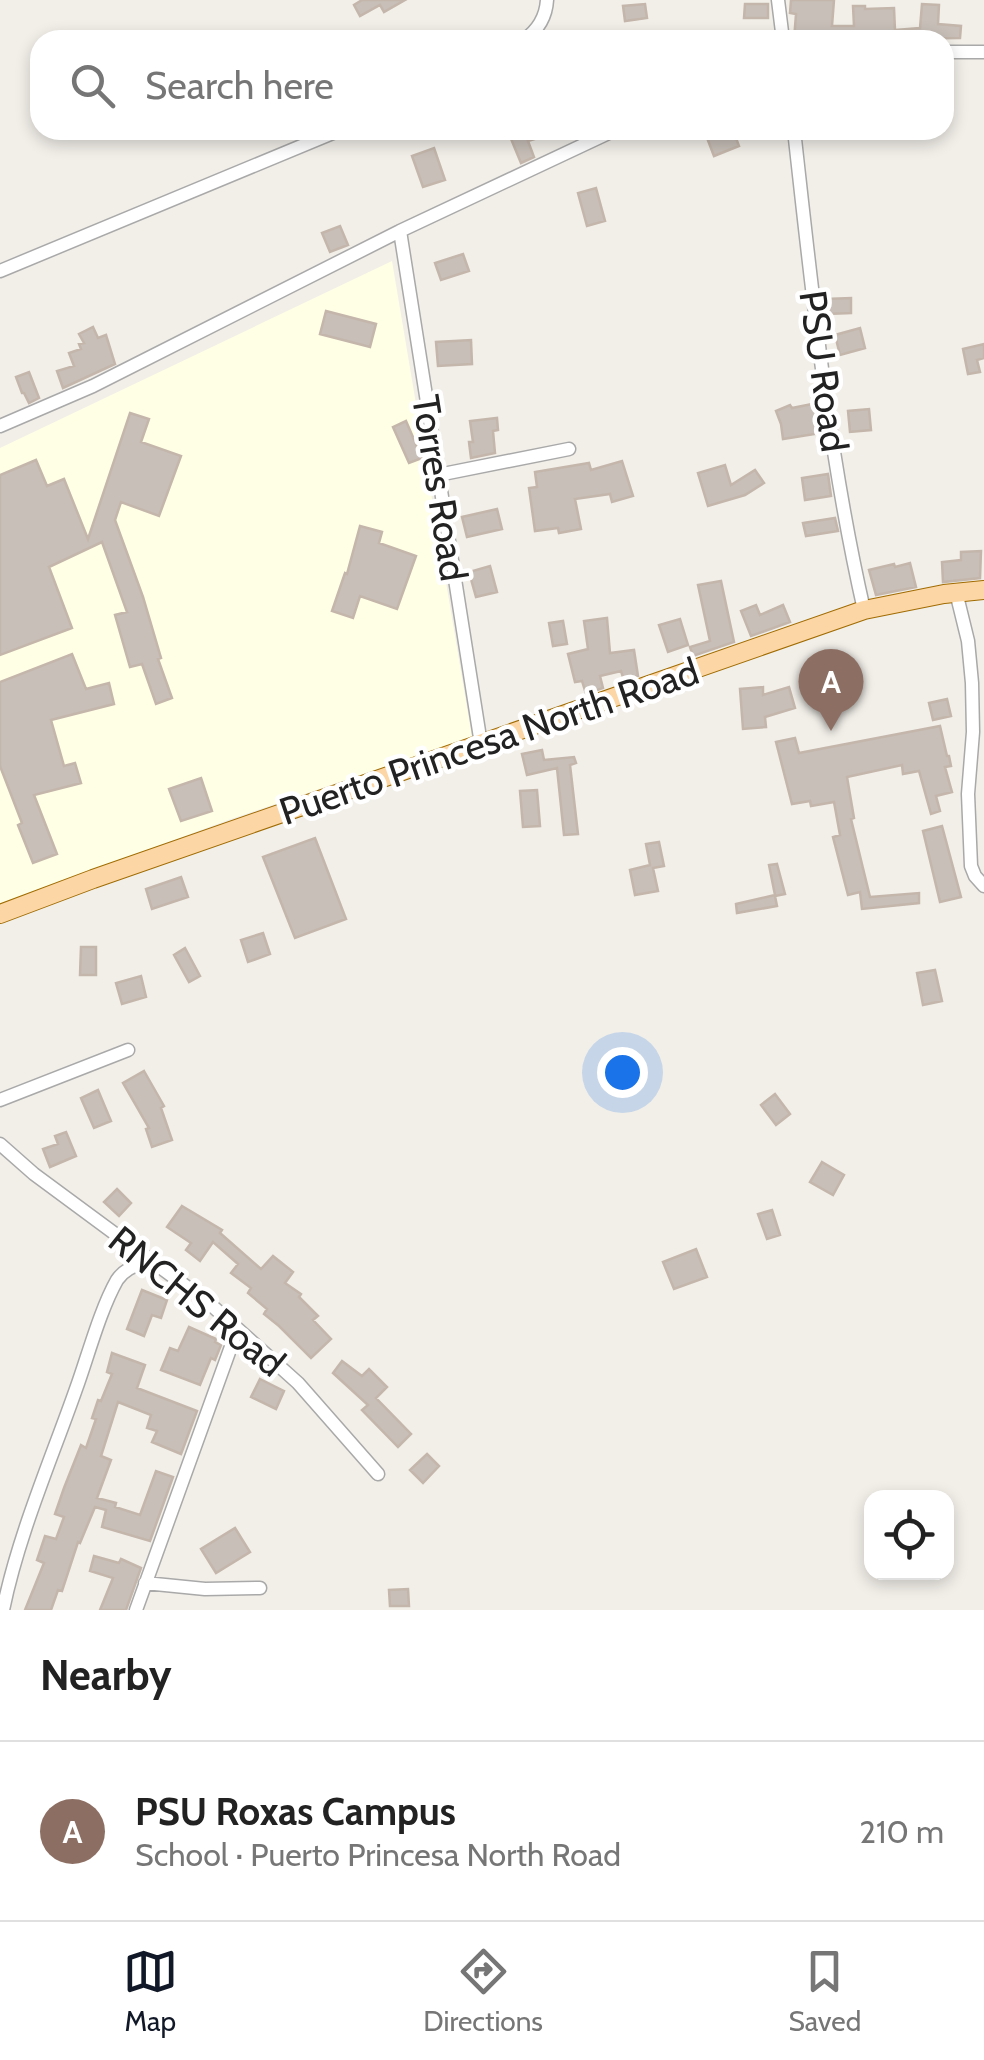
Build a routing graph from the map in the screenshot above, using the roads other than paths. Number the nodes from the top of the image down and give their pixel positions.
1 (547, 0) edge
2 (778, 0) edge
3 (535, 30) edge
4 (782, 30) edge
5 (954, 52) edge
6 (984, 52) edge
7 (316, 140) edge
8 (595, 140) edge
9 (795, 140) edge
10 (400, 231) junction
11 (0, 271) edge
12 (0, 426) edge
13 (568, 448) dead end
14 (438, 475) junction
15 (984, 590) edge
16 (956, 592) junction
17 (864, 610) junction
18 (481, 744) junction
19 (984, 886) edge
20 (0, 914) edge
21 (128, 1050) dead end
22 (0, 1100) edge
23 (0, 1144) edge
24 (150, 1260) junction
25 (237, 1330) junction
26 (378, 1474) dead end
27 (145, 1583) junction
28 (260, 1588) dead end
29 (4, 1610) edge
30 (136, 1610) edge

1 - 3 street
2 - 4 street
5 - 6 street
7 - 11 street
8 - 10 street
9 - 17 street, PSU Road
10 - 12 street
10 - 14 street, Torres Road
13 - 14 street
14 - 18 street, Torres Road
15 - 16 main road, Puerto Princesa North Road
16 - 17 main road, Puerto Princesa North Road
16 - 19 street
17 - 18 main road, Puerto Princesa North Road
18 - 20 main road, Puerto Princesa North Road
21 - 22 street
23 - 24 street, RNCHS Road
24 - 25 street, RNCHS Road
24 - 29 street
25 - 26 street, RNCHS Road
25 - 27 street
27 - 28 street
27 - 30 street

